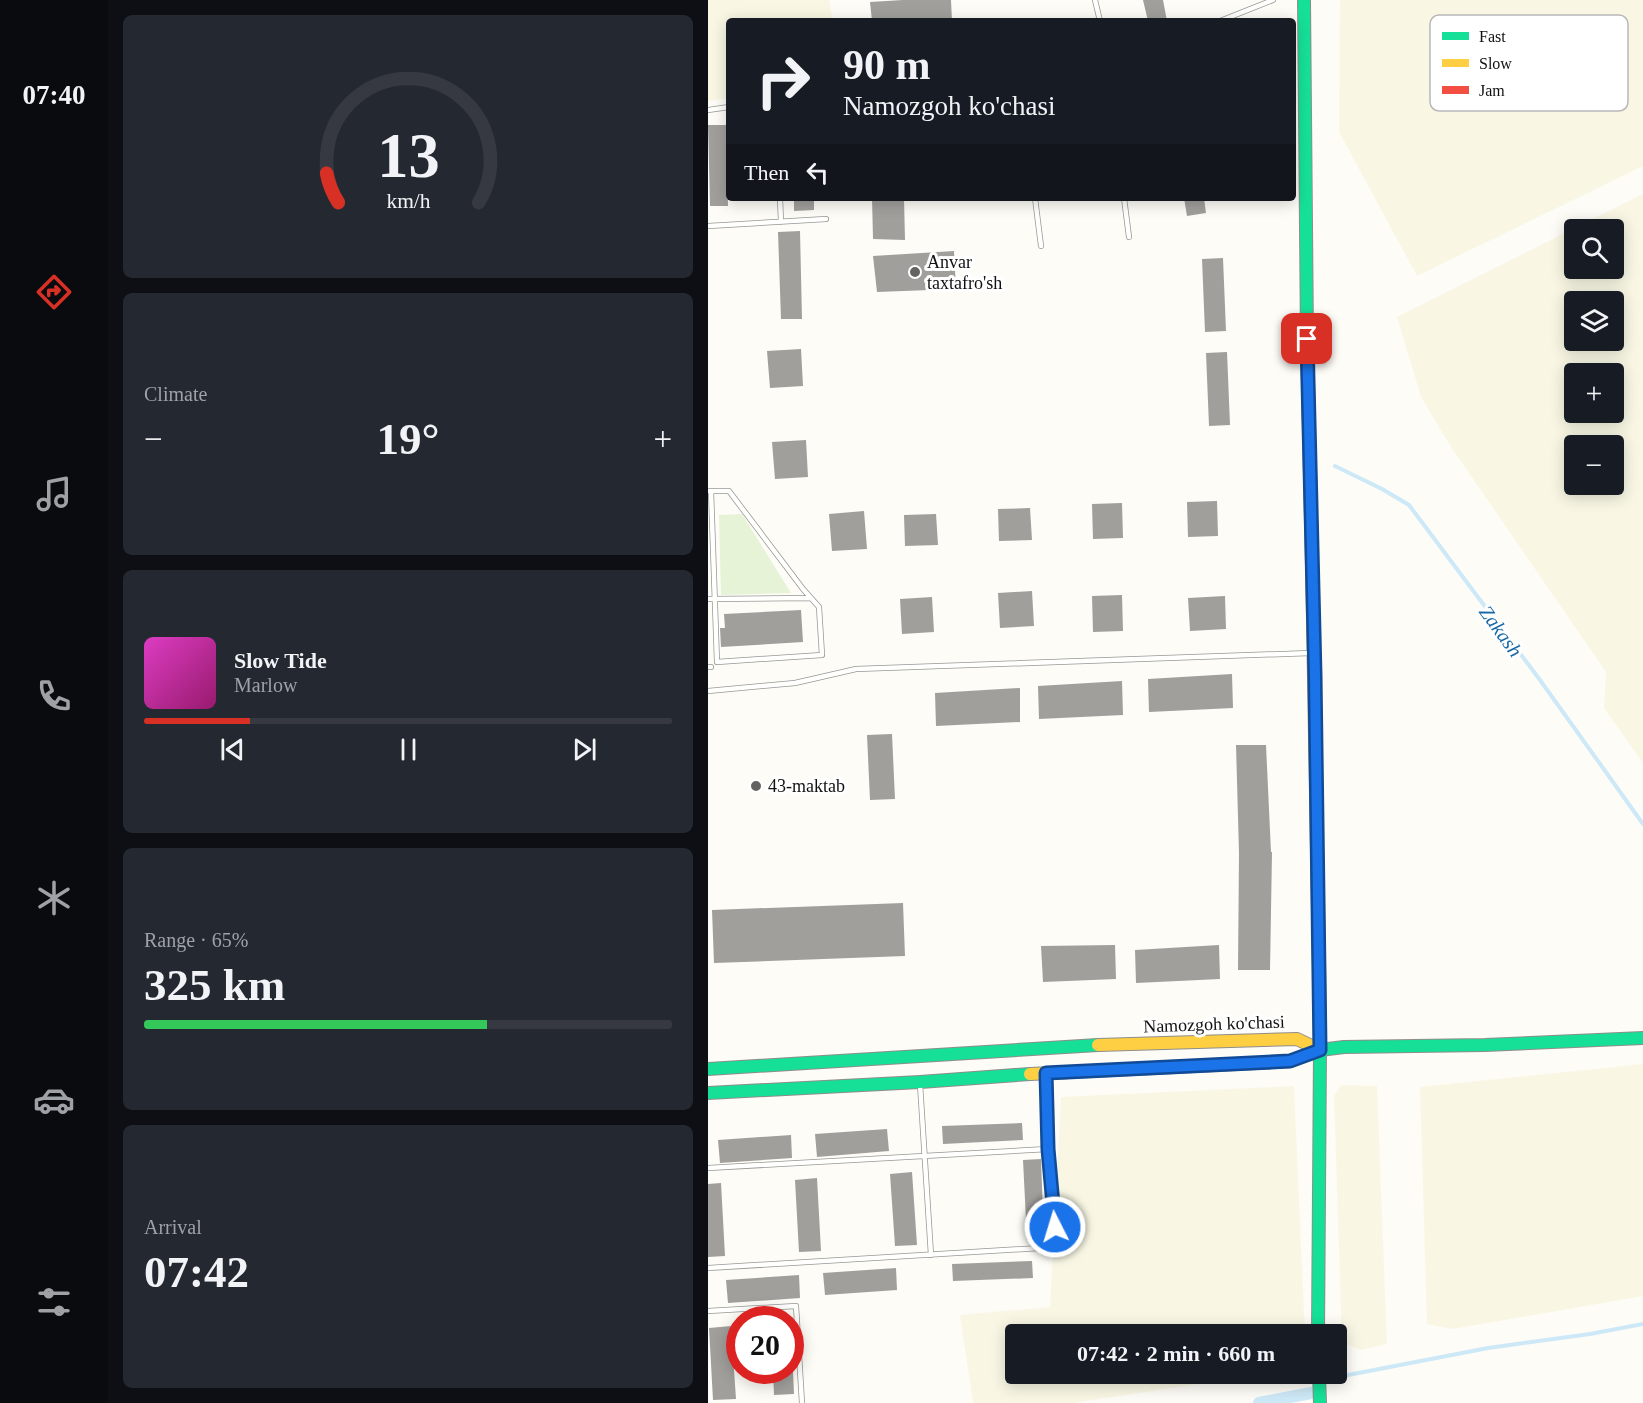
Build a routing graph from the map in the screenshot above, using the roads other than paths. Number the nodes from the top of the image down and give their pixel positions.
1 (1095, 0) edge
2 (1273, 0) edge
3 (1304, 0) edge
4 (1099, 18) edge
5 (1228, 18) edge
6 (726, 108) edge
7 (708, 111) edge
8 (780, 201) edge
9 (1035, 201) edge
10 (1124, 201) edge
11 (826, 219) dead end
12 (781, 222) junction
13 (708, 226) edge
14 (1129, 237) dead end
15 (1041, 246) dead end
16 (710, 491) edge
17 (810, 598) junction
18 (711, 599) edge
19 (1314, 653) junction
20 (708, 691) edge
21 (1643, 1038) edge
22 (1320, 1050) junction
23 (708, 1069) edge
24 (1046, 1073) junction
25 (920, 1082) junction
26 (708, 1093) edge
27 (1048, 1149) junction
28 (925, 1155) junction
29 (708, 1168) edge
30 (931, 1255) junction
31 (708, 1268) edge
32 (708, 1311) edge
33 (1318, 1324) edge
34 (1319, 1384) edge
35 (802, 1403) edge
36 (1320, 1403) edge

1 - 4 lane
2 - 5 lane
3 - 19 main road
6 - 7 lane
8 - 12 lane
9 - 15 lane
10 - 14 lane
11 - 12 lane
12 - 13 lane
16 - 17 lane
16 - 18 lane
17 - 18 lane
17 - 18 lane
19 - 20 lane
19 - 22 main road
21 - 22 main road
22 - 23 main road, Namozgoh ko'chasi
22 - 24 main road
22 - 33 main road
24 - 25 main road
24 - 27 lane
25 - 26 main road
25 - 28 lane
27 - 28 lane
27 - 30 lane
28 - 29 lane
28 - 30 lane
30 - 31 lane
32 - 35 lane
34 - 36 main road

